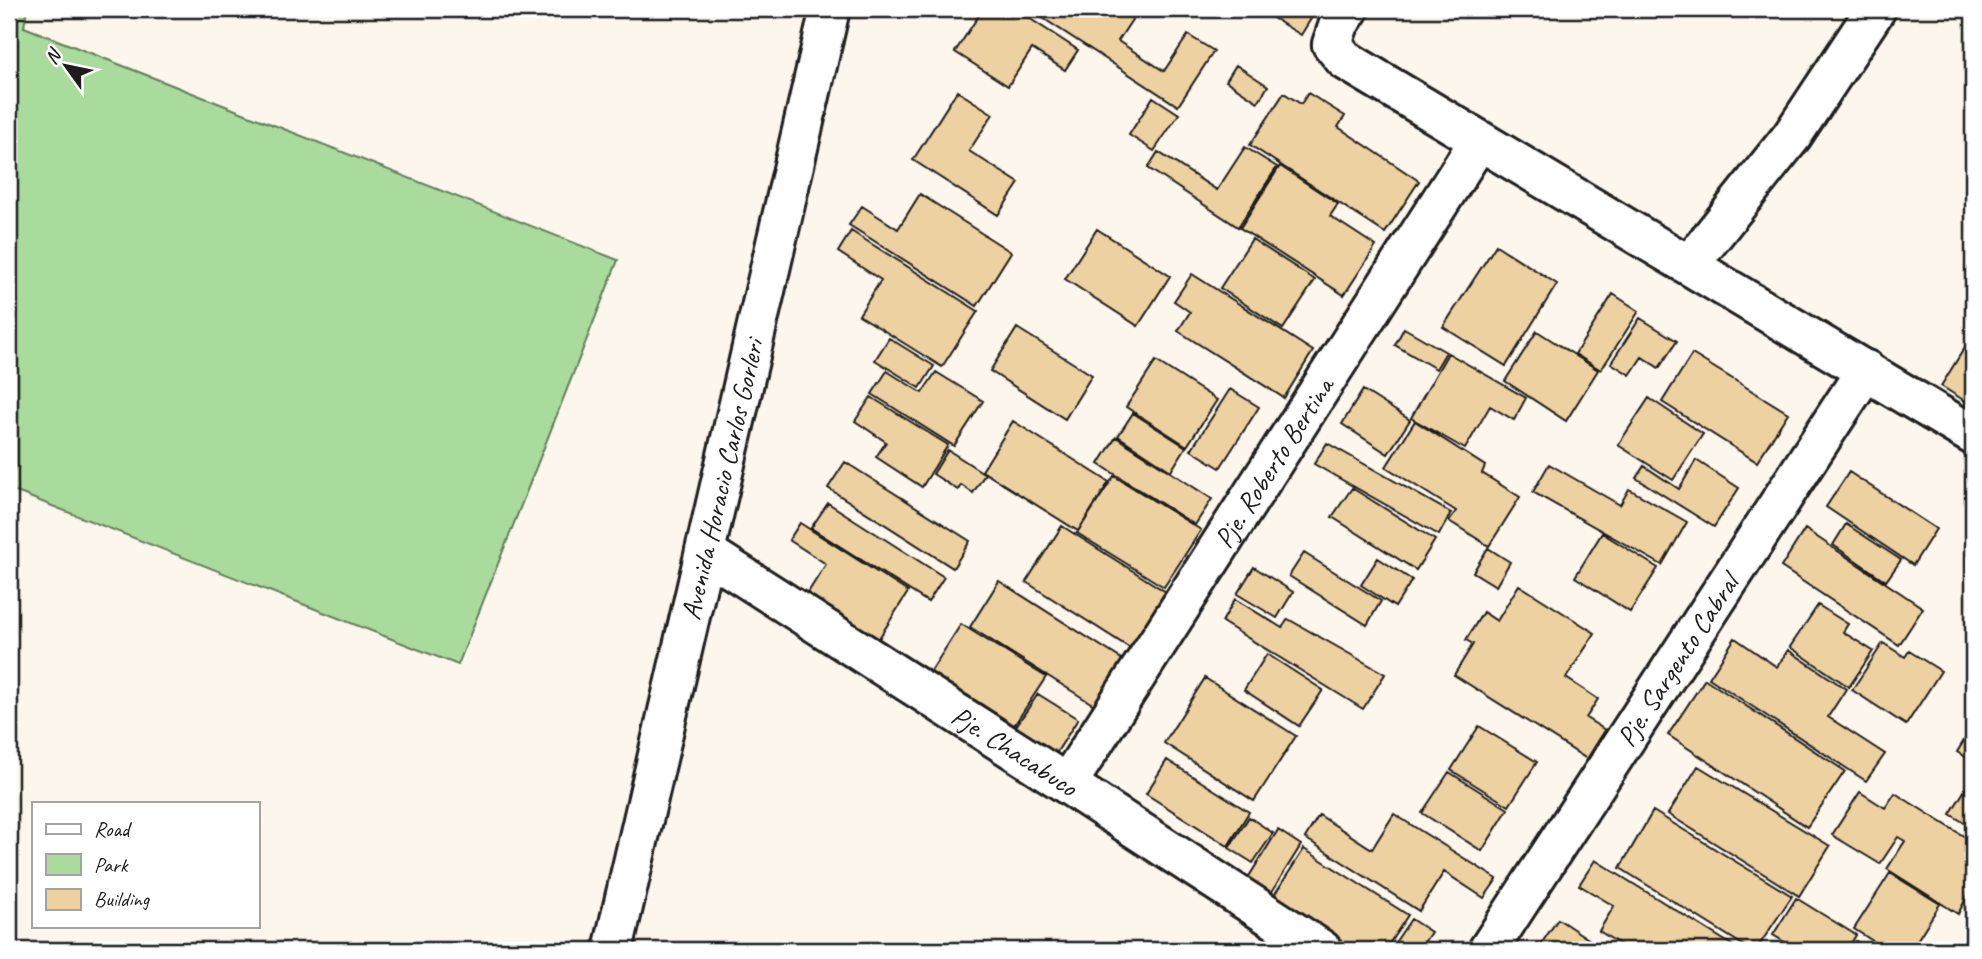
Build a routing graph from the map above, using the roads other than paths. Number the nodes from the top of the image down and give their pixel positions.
1 (830, 9) edge
2 (1349, 9) edge
3 (1876, 9) edge
4 (1479, 141) junction
5 (1689, 265) junction
6 (1866, 370) junction
7 (1973, 435) edge
8 (705, 552) junction
9 (1067, 784) junction
10 (613, 950) edge
11 (1322, 950) edge
12 (1488, 950) edge

1 - 8 street, Avenida Horacio Carlos Gorleri
2 - 4 street
3 - 5 street
4 - 5 street
4 - 9 street, Pje. Roberto Bertina
5 - 6 street
6 - 7 street
6 - 12 street, Pje. Sargento Cabral
8 - 9 street, Pje. Chacabuco
8 - 10 street, Avenida Horacio Carlos Gorleri
9 - 11 street, Pje. Chacabuco

